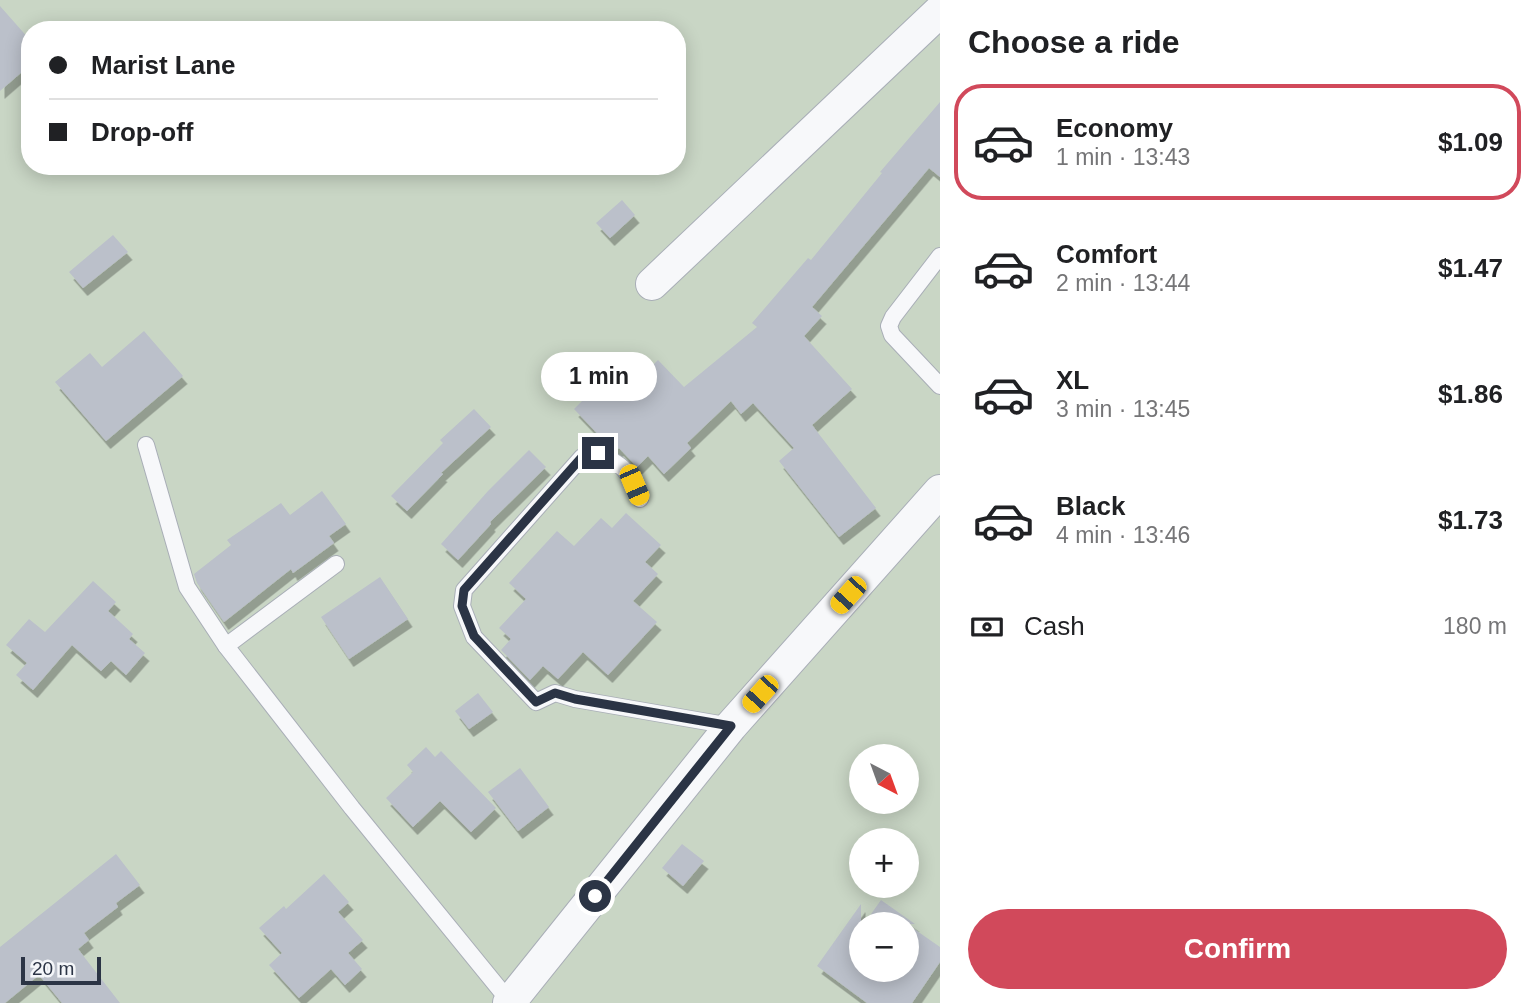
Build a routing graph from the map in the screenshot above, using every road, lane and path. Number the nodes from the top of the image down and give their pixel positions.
1 (940, 11) edge
2 (940, 256) edge
3 (652, 284) dead end
4 (937, 378) edge
5 (145, 445) dead end
6 (940, 491) edge
7 (640, 499) dead end
8 (336, 564) dead end
9 (226, 646) junction
10 (731, 726) junction
11 (510, 1003) edge

1 - 3 street
2 - 4 lane
5 - 9 lane
6 - 10 street
7 - 10 lane
8 - 9 lane
9 - 11 lane
10 - 11 street

